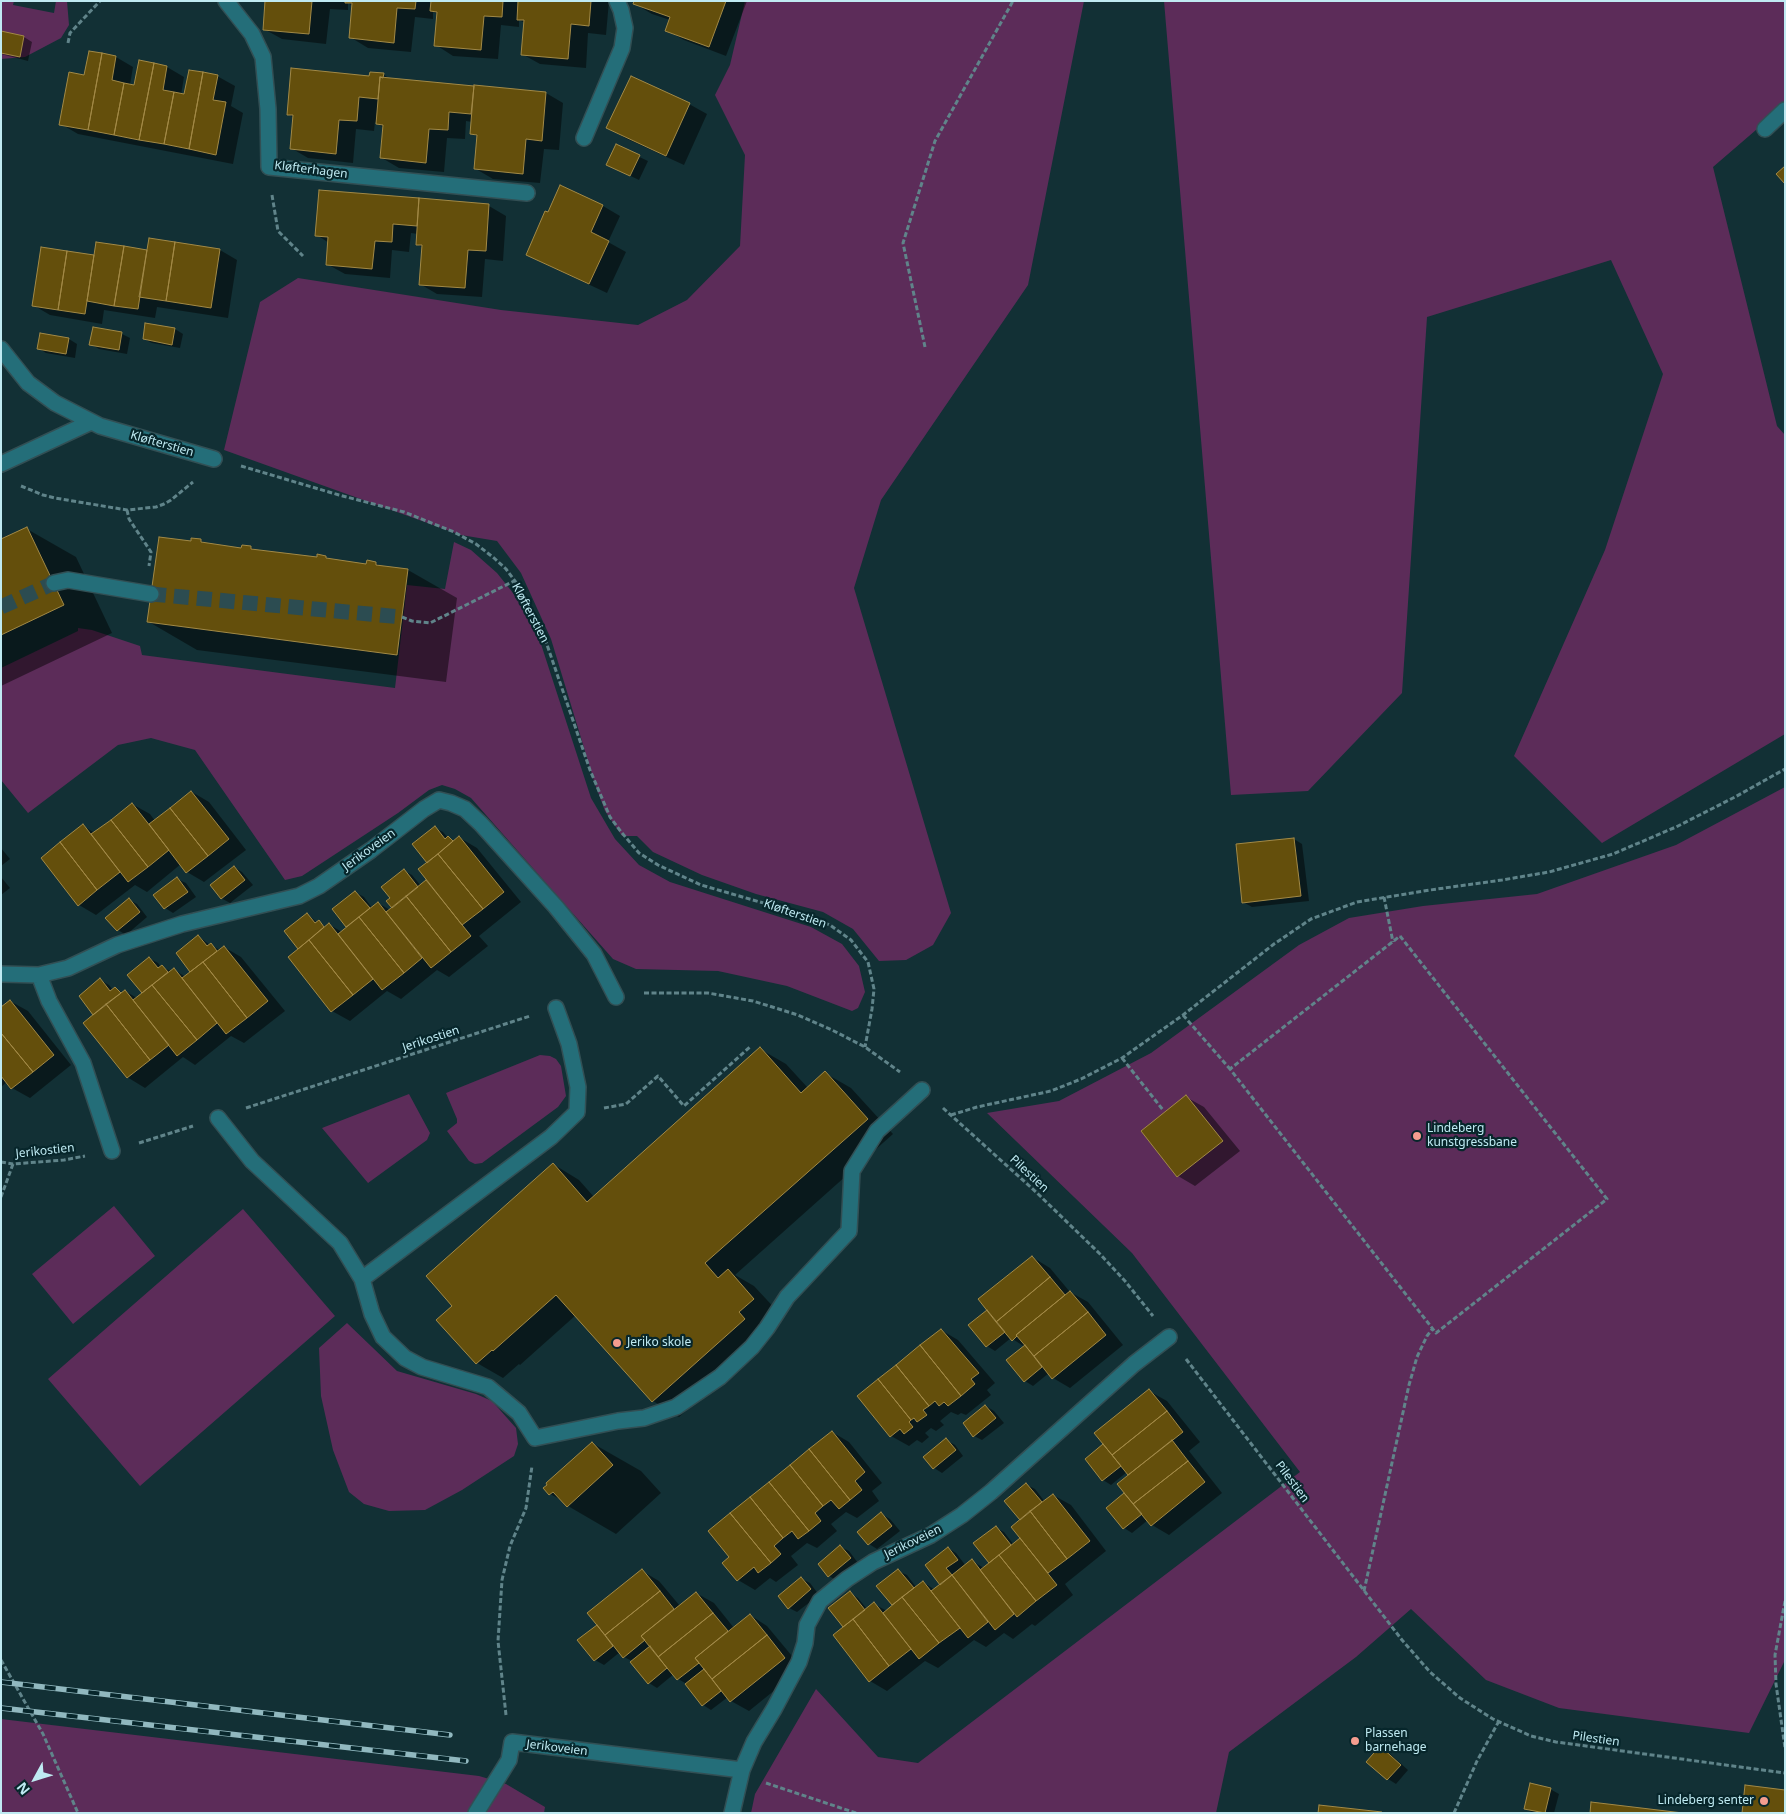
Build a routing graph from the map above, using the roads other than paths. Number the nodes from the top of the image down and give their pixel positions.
1 (226, 1) edge
2 (617, 1) edge
3 (1785, 110) edge
4 (1765, 129) dead end
5 (584, 138) dead end
6 (527, 193) dead end
7 (1, 349) edge
8 (91, 422) junction
9 (214, 459) road end
10 (1, 464) edge
11 (54, 584) tunnel mouth
12 (151, 594) tunnel mouth
13 (1, 974) edge
14 (39, 975) junction
15 (616, 998) road end
16 (556, 1008) road end
17 (922, 1090) road end
18 (218, 1118) road end
19 (112, 1150) road end
20 (362, 1279) junction
21 (1168, 1337) road end
22 (742, 1770) junction
23 (476, 1813) edge
24 (732, 1813) edge

1 - 6 lane, Kløfterhagen
2 - 5 lane
3 - 4 lane
7 - 8 lane, Kløfterstien
8 - 9 lane, Kløfterstien
8 - 10 lane
11 - 12 lane
13 - 14 lane, Jerikoveien
14 - 15 lane, Jerikoveien
14 - 19 lane
16 - 20 lane
17 - 20 lane
18 - 20 lane
21 - 22 lane, Jerikoveien
22 - 23 lane, Jerikoveien
22 - 24 lane, Jerikoveien

